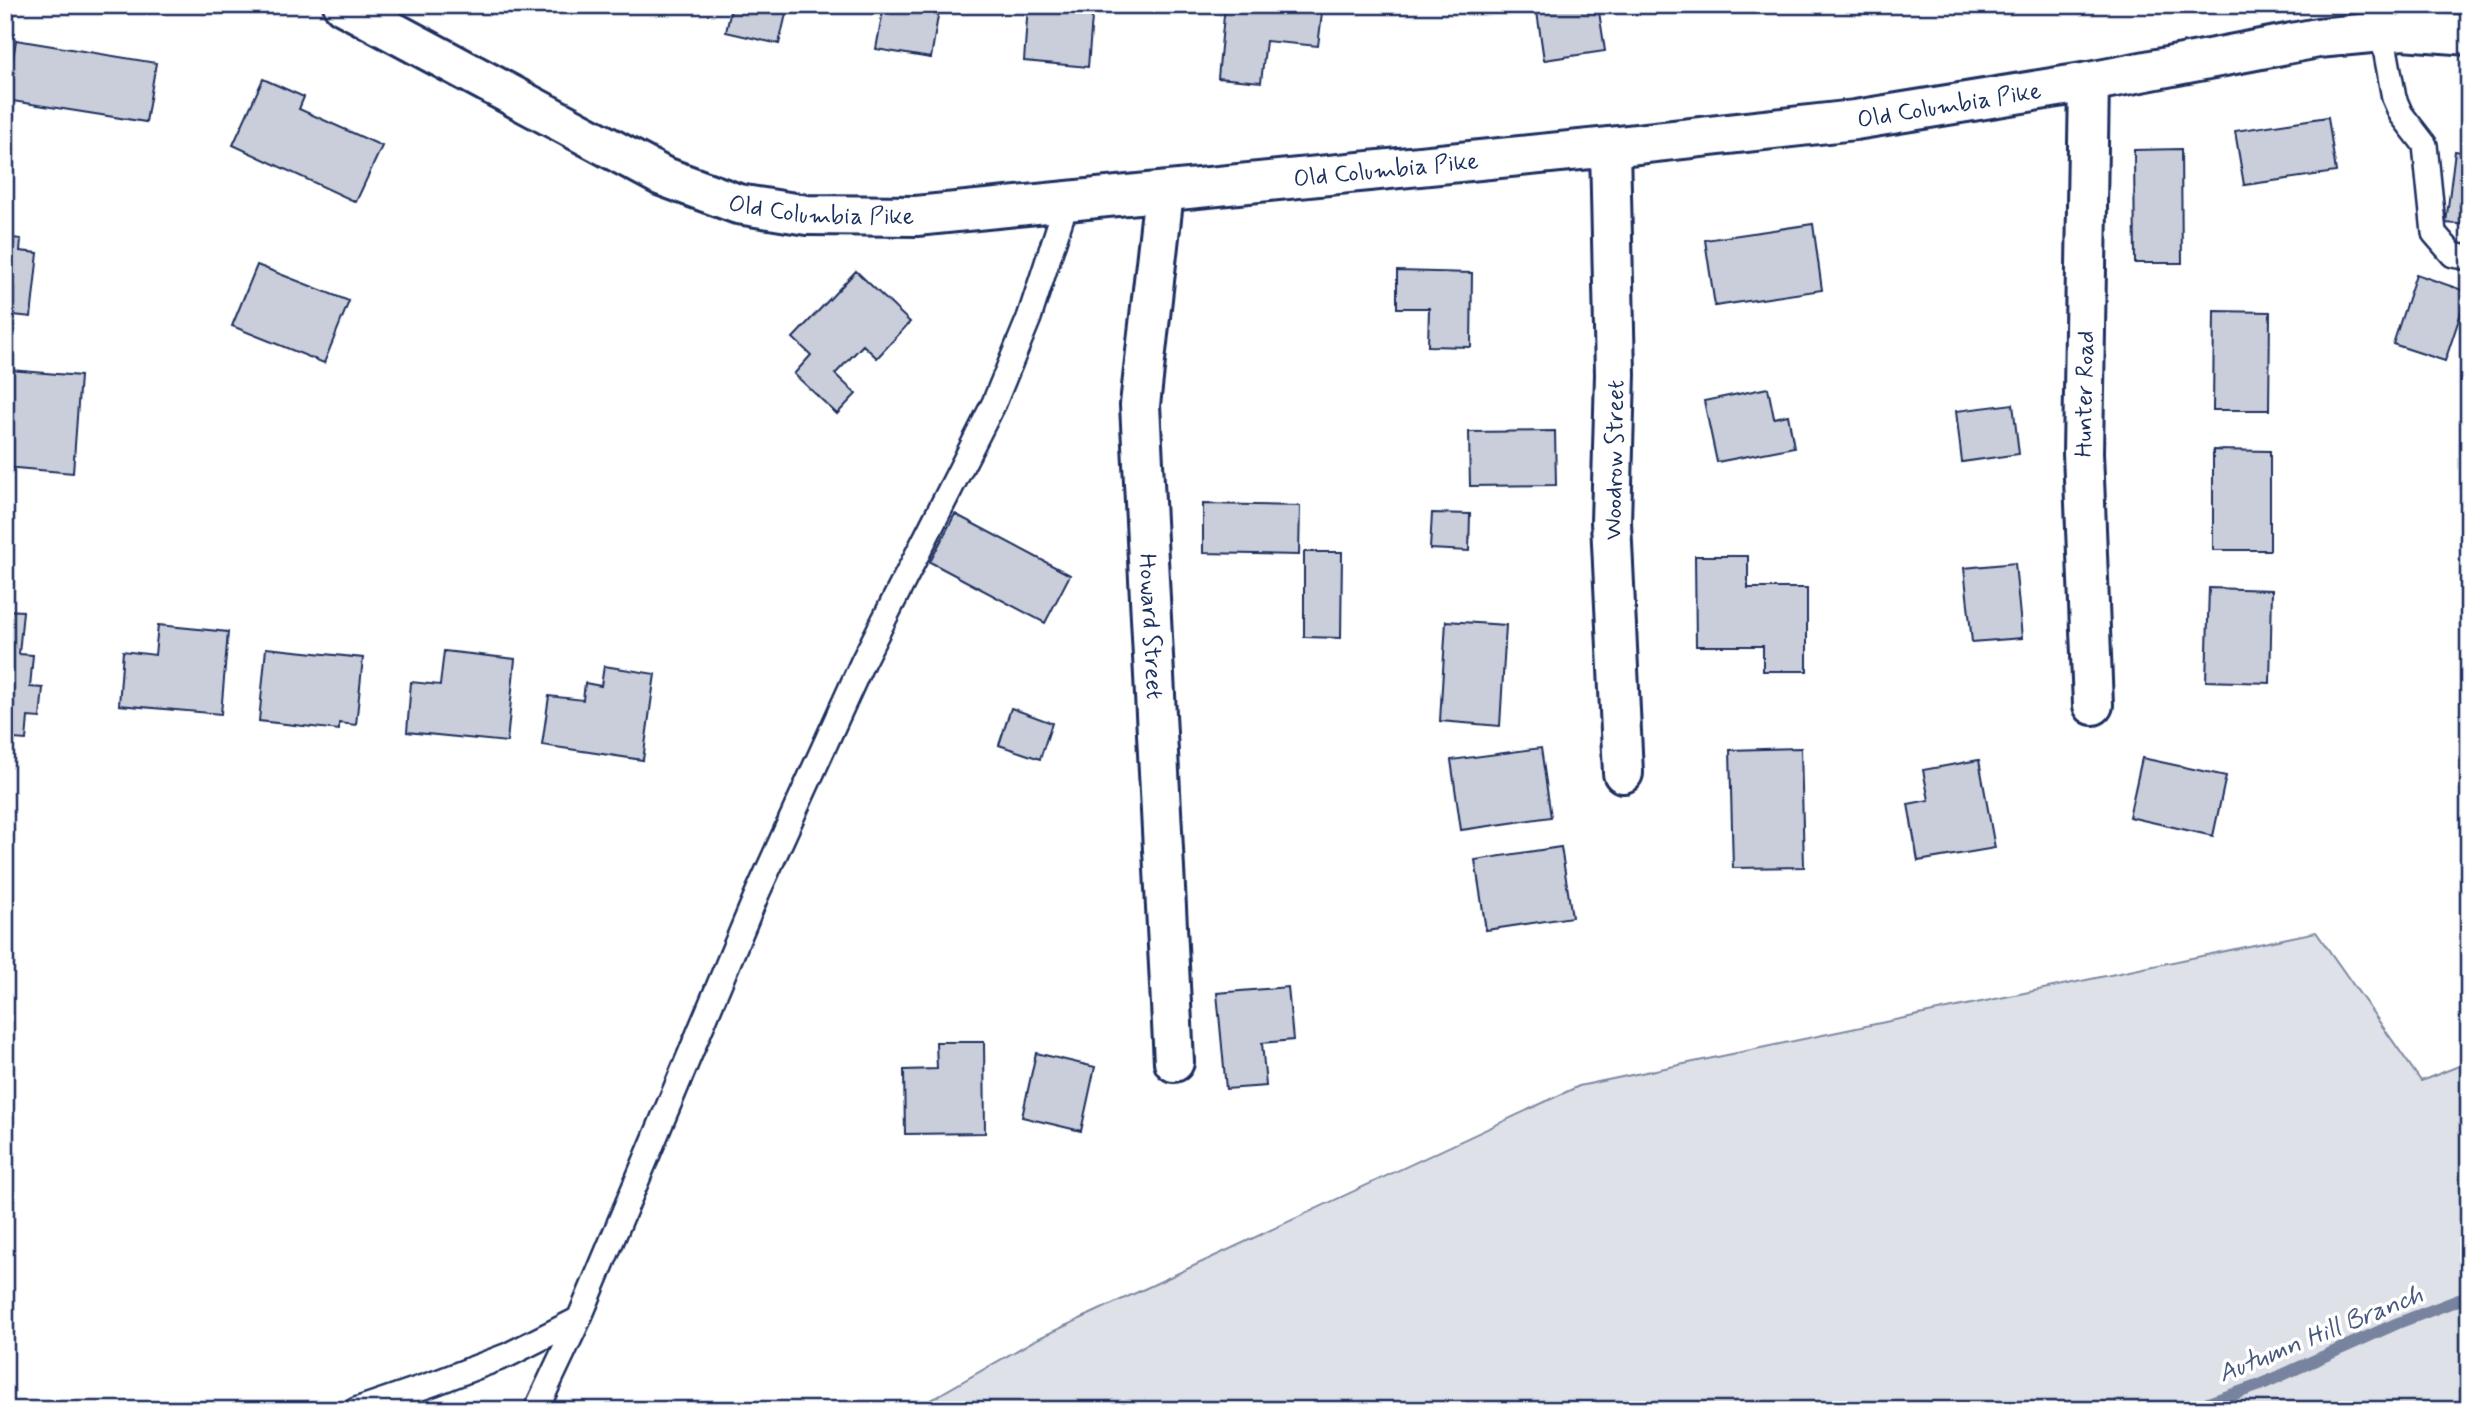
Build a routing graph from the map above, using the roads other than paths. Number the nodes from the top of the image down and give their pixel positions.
1 (343, 5) edge
2 (2382, 32) junction
3 (2469, 35) edge
4 (2089, 82) junction
5 (1610, 147) junction
6 (1164, 192) junction
7 (1067, 201) junction
8 (2469, 258) edge
9 (2093, 705) dead end
10 (1623, 773) dead end
11 (1174, 1062) dead end
12 (579, 1319) junction
13 (356, 1410) edge
14 (536, 1410) edge

1 - 7 street, Old Columbia Pike
2 - 3 street, Old Columbia Pike
2 - 4 street, Old Columbia Pike
2 - 8 lane
4 - 5 street, Old Columbia Pike
4 - 9 street, Hunter Road
5 - 6 street, Old Columbia Pike
5 - 10 street, Woodrow Street
6 - 7 street, Old Columbia Pike
6 - 11 street, Howard Street
7 - 12 lane
12 - 13 lane
12 - 14 lane

